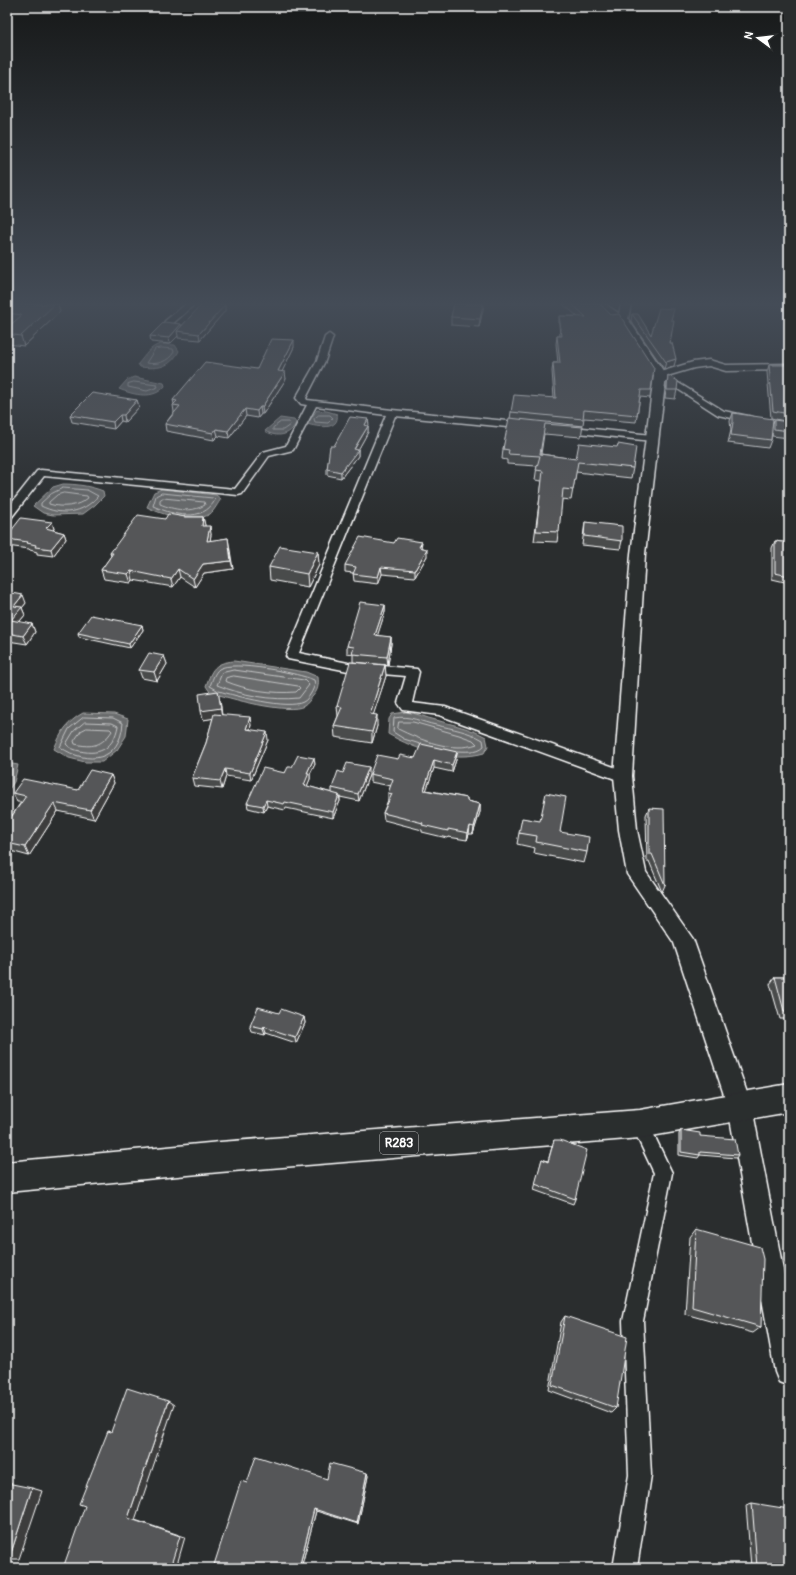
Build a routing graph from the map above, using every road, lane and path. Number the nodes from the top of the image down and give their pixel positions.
1 (312, 378) edge
2 (660, 378) edge
3 (664, 378) edge
4 (312, 404) junction
5 (392, 413) junction
6 (761, 421) edge
7 (534, 426) edge
8 (550, 428) edge
9 (652, 438) junction
10 (7, 516) edge
11 (623, 776) junction
12 (789, 1098) edge
13 (740, 1107) junction
14 (640, 1124) junction
15 (7, 1177) edge
16 (789, 1372) edge
17 (625, 1568) edge

1 - 4 street
2 - 9 street
3 - 6 street
4 - 5 street
4 - 10 street
5 - 7 street
5 - 11 street
8 - 9 street
9 - 11 street
11 - 13 street
12 - 13 main road, R283
13 - 14 main road, R283
13 - 16 street
14 - 15 main road, R283
14 - 17 street

